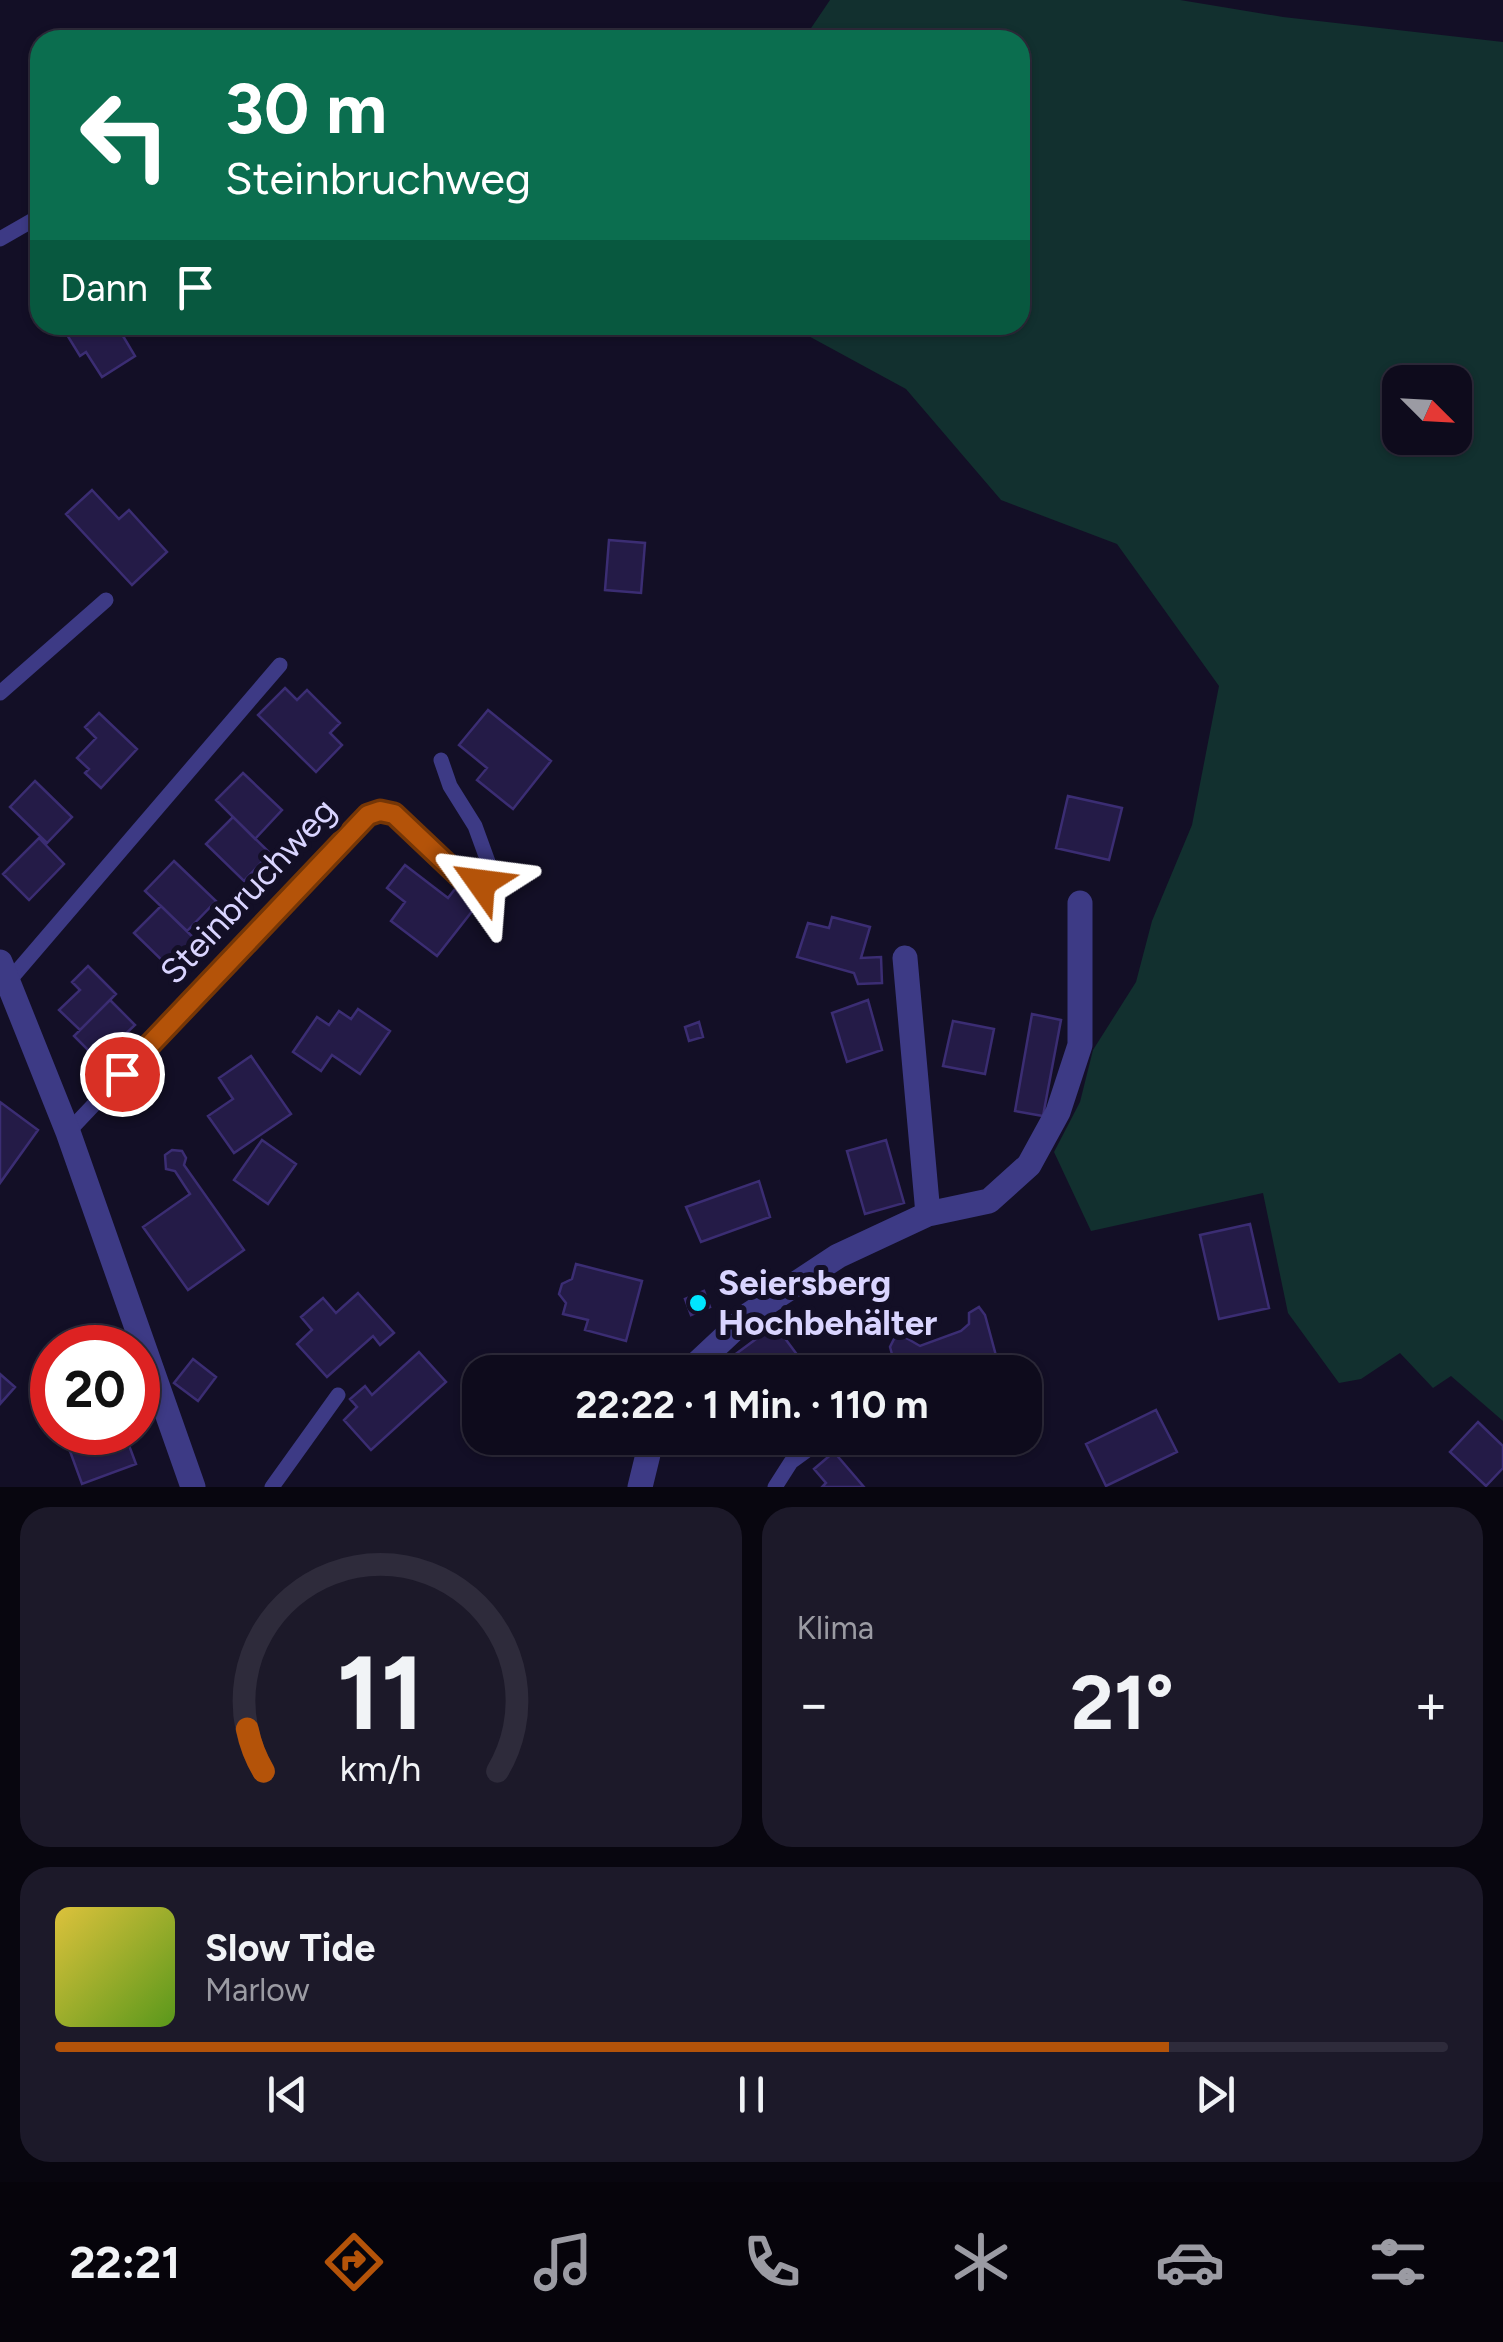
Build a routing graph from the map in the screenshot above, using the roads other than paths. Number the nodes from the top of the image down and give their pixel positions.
1 (30, 222) edge
2 (0, 239) edge
3 (106, 600) dead end
4 (280, 665) dead end
5 (0, 693) edge
6 (441, 760) dead end
7 (1080, 903) dead end
8 (904, 958) dead end
9 (4, 972) edge
10 (68, 1132) junction
11 (928, 1214) junction
12 (706, 1355) edge
13 (338, 1396) dead end
14 (648, 1455) edge
15 (801, 1455) edge
16 (193, 1487) edge
17 (272, 1487) edge
18 (640, 1487) edge
19 (775, 1487) edge

1 - 2 lane
3 - 5 lane
4 - 9 lane
6 - 10 lane, Steinbruchweg
7 - 11 street
8 - 11 street
9 - 10 street
10 - 16 street
11 - 12 street
13 - 17 lane
14 - 18 street
15 - 19 lane

